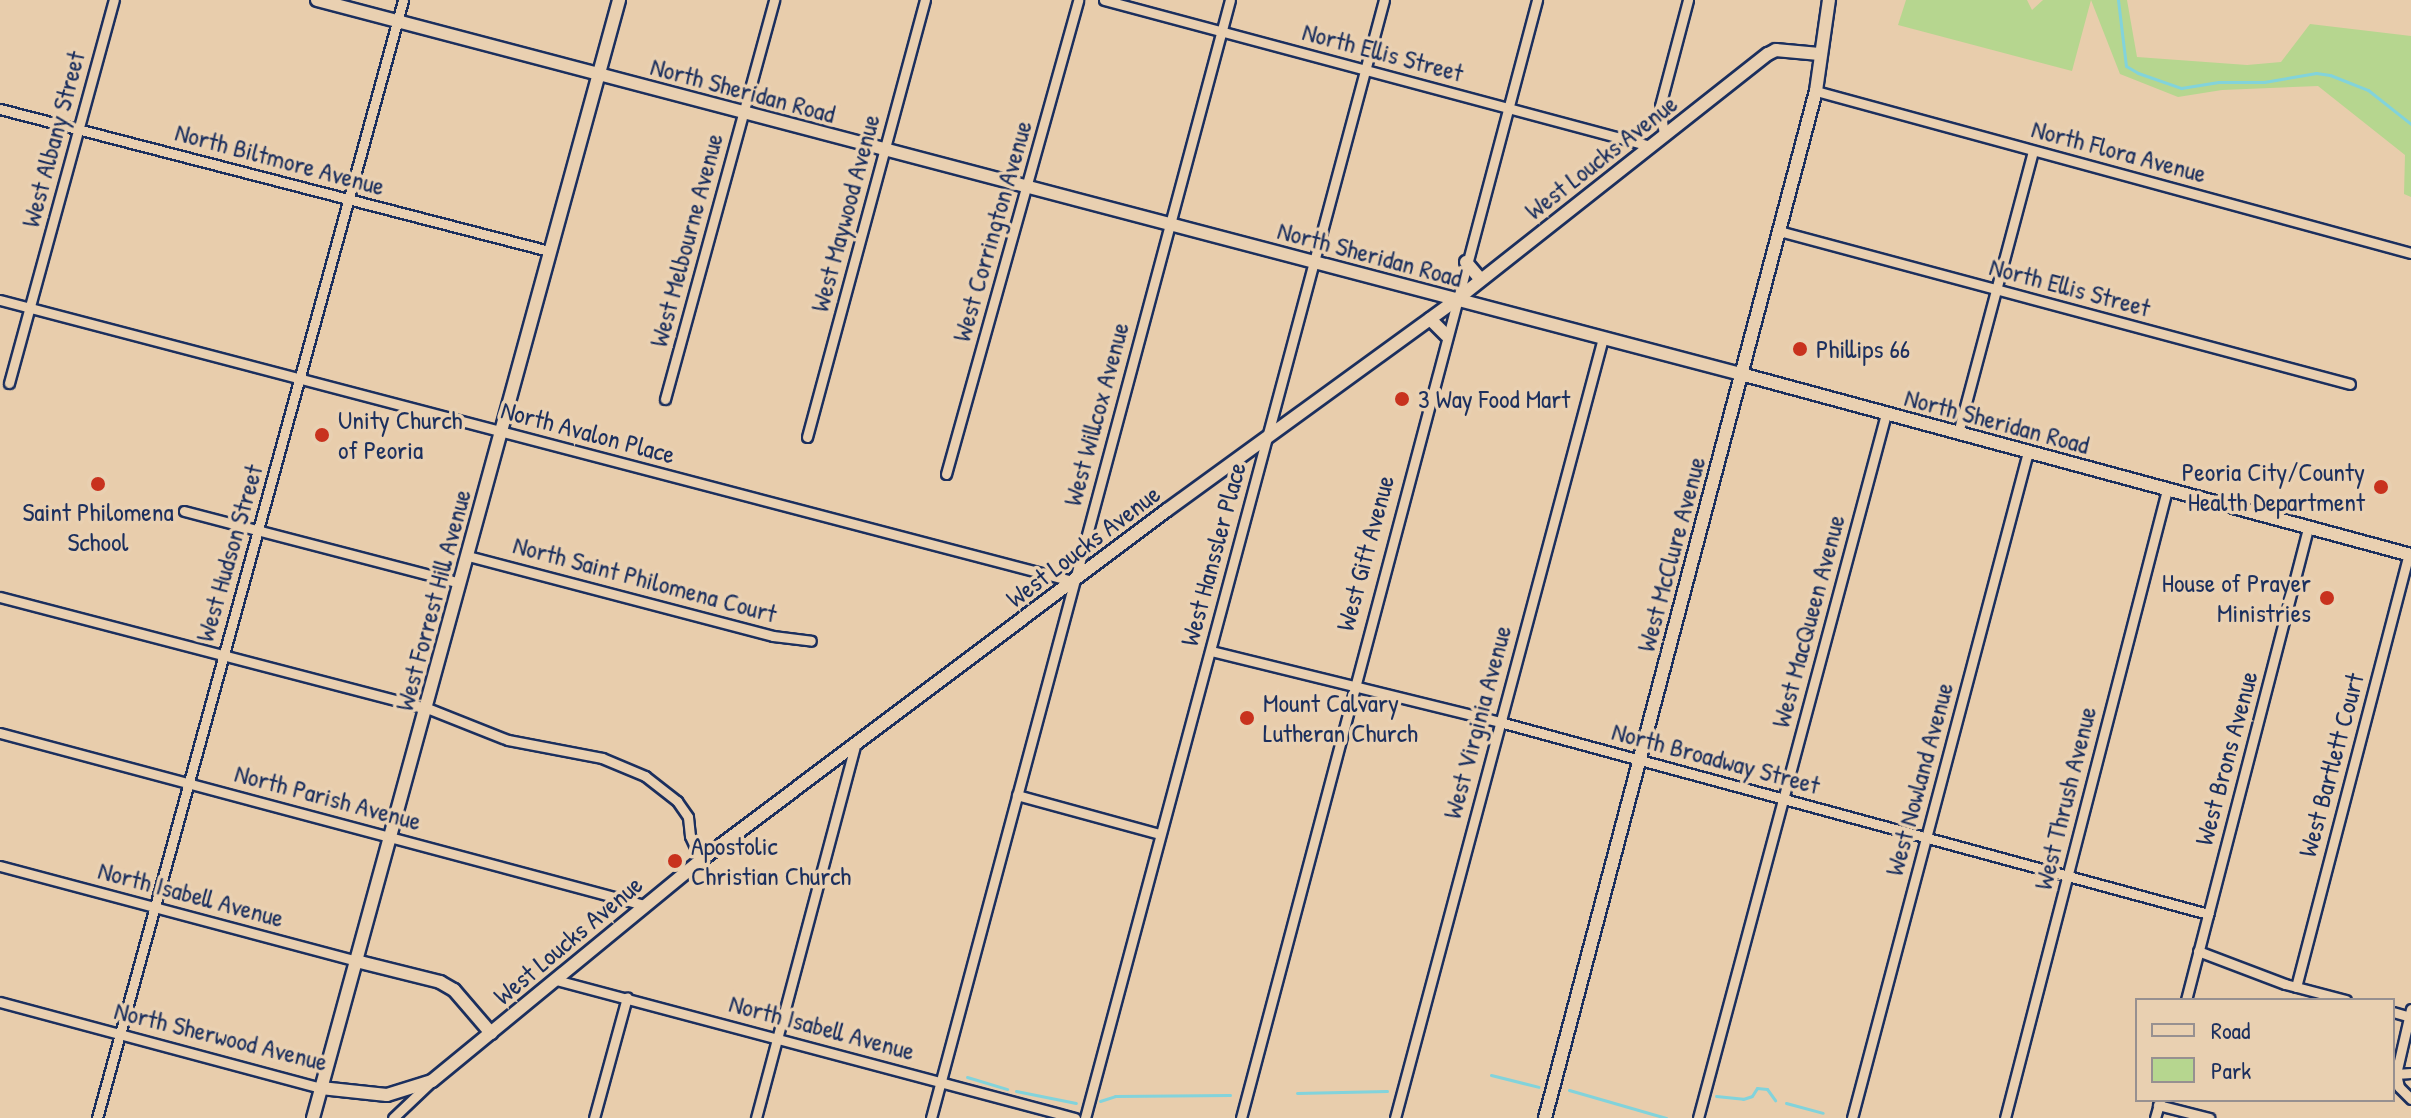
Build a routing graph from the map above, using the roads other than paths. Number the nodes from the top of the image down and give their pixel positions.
1 (114, 0) edge
2 (317, 0) edge
3 (403, 0) edge
4 (619, 0) edge
5 (774, 0) edge
6 (925, 0) edge
7 (1078, 0) edge
8 (1104, 0) edge
9 (1230, 0) edge
10 (1384, 0) edge
11 (1537, 0) edge
12 (1688, 0) edge
13 (1829, 0) edge
14 (398, 21) junction
15 (1222, 31) junction
16 (1819, 54) junction
17 (1366, 70) junction
18 (599, 75) junction
19 (1816, 91) junction
20 (1509, 107) junction
21 (0, 109) edge
22 (744, 112) junction
23 (79, 129) junction
24 (1664, 135) junction
25 (1650, 146) junction
26 (885, 150) junction
27 (2033, 151) junction
28 (1028, 186) junction
29 (348, 199) junction
30 (1171, 224) junction
31 (1779, 231) junction
32 (549, 251) junction
33 (2411, 253) edge
34 (1314, 262) junction
35 (1466, 262) junction
36 (1481, 280) junction
37 (1996, 290) junction
38 (0, 300) edge
39 (1456, 300) junction
40 (30, 308) junction
41 (1430, 319) junction
42 (1446, 335) junction
43 (1603, 338) junction
44 (1741, 374) junction
45 (300, 378) junction
46 (9, 383) dead end
47 (2350, 384) dead end
48 (665, 399) dead end
49 (1886, 414) junction
50 (501, 432) junction
51 (1958, 433) junction
52 (807, 437) dead end
53 (1266, 439) junction
54 (2028, 452) junction
55 (946, 474) dead end
56 (2167, 490) junction
57 (184, 511) dead end
58 (2308, 527) junction
59 (259, 528) junction
60 (2410, 554) edge
61 (468, 556) junction
62 (1072, 581) junction
63 (460, 583) junction
64 (0, 597) edge
65 (811, 641) dead end
66 (1211, 651) junction
67 (223, 656) junction
68 (1353, 687) junction
69 (427, 708) junction
70 (1500, 722) junction
71 (0, 733) edge
72 (855, 745) junction
73 (1639, 760) junction
74 (189, 783) junction
75 (1017, 795) junction
76 (1784, 798) junction
77 (1160, 834) junction
78 (392, 835) junction
79 (1927, 837) junction
80 (701, 860) junction
81 (0, 866) edge
82 (2069, 874) junction
83 (644, 905) junction
84 (155, 906) junction
85 (2208, 914) junction
86 (2198, 951) junction
87 (356, 961) junction
88 (556, 980) junction
89 (2296, 987) junction
90 (627, 997) junction
91 (2186, 998) edge
92 (2338, 998) edge
93 (0, 1002) edge
94 (2410, 1014) edge
95 (120, 1033) junction
96 (491, 1033) junction
97 (778, 1038) junction
98 (2411, 1073) edge
99 (2396, 1074) junction
100 (432, 1081) junction
101 (941, 1082) junction
102 (321, 1088) junction
103 (2411, 1099) edge
104 (2159, 1102) edge
105 (97, 1118) edge
106 (313, 1118) edge
107 (393, 1118) edge
108 (594, 1118) edge
109 (756, 1118) edge
110 (931, 1118) edge
111 (1075, 1118) edge
112 (1085, 1118) edge
113 (1241, 1118) edge
114 (1395, 1118) edge
115 (1545, 1118) edge
116 (1698, 1118) edge
117 (1852, 1118) edge
118 (2005, 1118) edge
119 (2155, 1118) edge
120 (2209, 1118) edge

1 - 23 street, West Albany Street
2 - 14 main road, North Sheridan Road
3 - 14 street, West Hudson Street
4 - 18 main road, West Forrest Hill Avenue
5 - 22 street, West Melbourne Avenue
6 - 26 street, West Maywood Avenue
7 - 28 street, West Corrington Avenue
8 - 15 street, North Ellis Street
9 - 15 street, West Willcox Avenue
10 - 17 street, West Hanssler Place
11 - 20 street, West Gift Avenue
12 - 24 street
13 - 16 main road, West McClure Avenue
14 - 18 main road, North Sheridan Road
14 - 29 street, West Hudson Street
15 - 17 street, North Ellis Street
15 - 30 street, West Willcox Avenue
16 - 19 main road, West McClure Avenue
16 - 24 main road, West Loucks Avenue
17 - 20 street, North Ellis Street
17 - 34 street, West Hanssler Place
18 - 22 main road, North Sheridan Road
18 - 32 main road, West Forrest Hill Avenue
19 - 27 street, North Flora Avenue
19 - 31 main road, West McClure Avenue
20 - 25 street, North Ellis Street
20 - 35 street, West Gift Avenue
21 - 23 street, North Biltmore Avenue
22 - 26 main road, North Sheridan Road
22 - 48 street, West Melbourne Avenue
23 - 29 street, North Biltmore Avenue
23 - 40 street, West Albany Street
24 - 25 main road, West Loucks Avenue
25 - 36 main road, West Loucks Avenue
26 - 28 main road, North Sheridan Road
26 - 52 street, West Maywood Avenue
27 - 33 street, North Flora Avenue
27 - 37 street
28 - 30 main road, North Sheridan Road
28 - 55 street, West Corrington Avenue
29 - 32 street, North Biltmore Avenue
29 - 45 street, West Hudson Street
30 - 34 main road, North Sheridan Road
30 - 62 street, West Willcox Avenue
31 - 37 street, North Ellis Street
31 - 44 main road, West McClure Avenue
32 - 50 main road, West Forrest Hill Avenue
34 - 39 main road, North Sheridan Road
34 - 53 street, West Hanssler Place
35 - 36 main road
35 - 39 street, West Gift Avenue
36 - 39 main road, West Loucks Avenue
37 - 47 street, North Ellis Street
37 - 51 street
38 - 40 street, North Avalon Place
39 - 41 main road, West Loucks Avenue
39 - 42 street, West Gift Avenue
39 - 43 main road, North Sheridan Road
40 - 45 street, North Avalon Place
40 - 46 street, West Albany Street
41 - 42 main road
41 - 53 main road, West Loucks Avenue
42 - 68 street, West Gift Avenue
43 - 44 main road, North Sheridan Road
43 - 70 street, West Virginia Avenue
44 - 49 main road, North Sheridan Road
44 - 73 main road, West McClure Avenue
45 - 50 street, North Avalon Place
45 - 59 street, West Hudson Street
49 - 51 main road, North Sheridan Road
49 - 76 street, West MacQueen Avenue
50 - 61 main road, West Forrest Hill Avenue
50 - 62 street, North Avalon Place
51 - 54 main road, North Sheridan Road
53 - 62 main road, West Loucks Avenue
53 - 66 street, West Hanssler Place
54 - 56 main road, North Sheridan Road
54 - 79 street, West Nowland Avenue
56 - 58 main road, North Sheridan Road
56 - 82 street, West Thrush Avenue
57 - 59 street
58 - 60 main road, North Sheridan Road
58 - 85 street, West Brons Avenue
59 - 63 street
59 - 67 street, West Hudson Street
60 - 89 street, West Bartlett Court
61 - 63 main road, West Forrest Hill Avenue
61 - 65 street, North Saint Philomena Court
62 - 72 main road, West Loucks Avenue
62 - 75 street, West Willcox Avenue
63 - 69 main road, West Forrest Hill Avenue
64 - 67 street
66 - 68 street, North Broadway Street
66 - 77 street, West Hanssler Place
67 - 69 street
67 - 74 street, West Hudson Street
68 - 70 street, North Broadway Street
68 - 113 street, West Gift Avenue
69 - 78 main road, West Forrest Hill Avenue
69 - 80 street
70 - 73 street, North Broadway Street
70 - 114 street, West Virginia Avenue
71 - 74 street, North Parish Avenue
72 - 80 main road, West Loucks Avenue
72 - 97 street
73 - 76 street, North Broadway Street
73 - 115 main road, West McClure Avenue
74 - 78 street, North Parish Avenue
74 - 84 street, West Hudson Street
75 - 77 street
75 - 101 street, West Willcox Avenue
76 - 79 street, North Broadway Street
76 - 116 street, West MacQueen Avenue
77 - 112 street, West Hanssler Place
78 - 83 street, North Parish Avenue
78 - 87 main road, West Forrest Hill Avenue
79 - 82 street, North Broadway Street
79 - 117 street, West Nowland Avenue
80 - 83 main road, West Loucks Avenue
81 - 84 street, North Isabell Avenue
82 - 85 street, North Broadway Street
82 - 118 street, West Thrush Avenue
83 - 88 main road, West Loucks Avenue
84 - 87 street, North Isabell Avenue
84 - 95 street, West Hudson Street
85 - 86 street, West Brons Avenue
86 - 89 street
86 - 91 street, West Brons Avenue
87 - 96 main road, North Isabell Avenue
87 - 102 main road, West Forrest Hill Avenue
88 - 90 street, North Isabell Avenue
88 - 96 main road, West Loucks Avenue
89 - 92 street
90 - 97 street, North Isabell Avenue
90 - 108 street
93 - 95 street, North Sherwood Avenue
94 - 99 street
95 - 102 street, North Sherwood Avenue
95 - 105 street, West Hudson Street
96 - 100 main road, West Loucks Avenue
97 - 101 street, North Isabell Avenue
97 - 109 street
98 - 99 street
99 - 103 street
100 - 102 main road, North Sherwood Avenue
100 - 107 street, West Loucks Avenue
101 - 110 street, West Willcox Avenue
101 - 111 street, North Isabell Avenue
102 - 106 main road, West Forrest Hill Avenue
104 - 119 street
104 - 120 street

